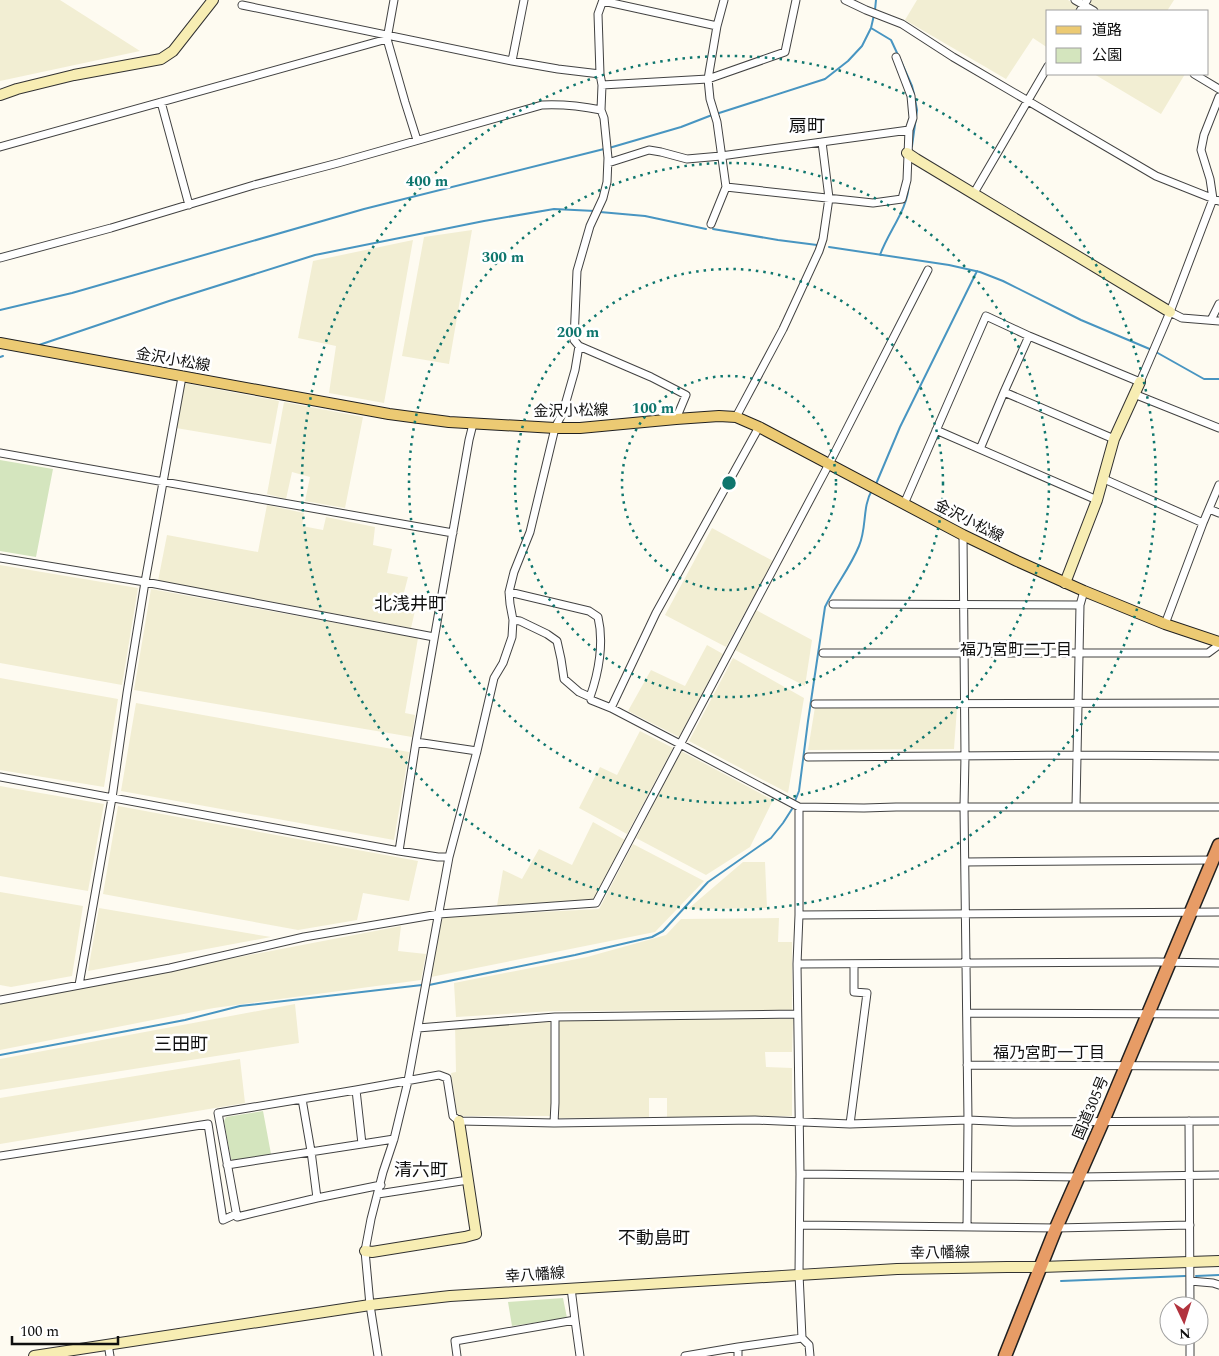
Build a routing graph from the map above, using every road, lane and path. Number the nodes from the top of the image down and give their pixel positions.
1 (213, 0) edge
2 (394, 0) edge
3 (524, 0) edge
4 (603, 0) edge
5 (724, 0) edge
6 (796, 0) edge
7 (845, 0) edge
8 (1075, 0) edge
9 (242, 5) dead end
10 (1083, 5) edge
11 (718, 26) junction
12 (388, 37) junction
13 (896, 57) dead end
14 (512, 61) junction
15 (1046, 69) edge
16 (600, 74) junction
17 (1196, 75) edge
18 (708, 80) junction
19 (602, 85) junction
20 (1219, 89) edge
21 (0, 95) edge
22 (1219, 97) edge
23 (1027, 101) junction
24 (162, 102) junction
25 (602, 110) junction
26 (909, 130) junction
27 (417, 140) junction
28 (822, 142) junction
29 (0, 147) edge
30 (907, 153) junction
31 (721, 156) junction
32 (608, 160) junction
33 (726, 187) junction
34 (974, 193) junction
35 (829, 198) junction
36 (1216, 200) edge
37 (189, 204) junction
38 (712, 224) dead end
39 (0, 258) edge
40 (928, 270) dead end
41 (1219, 304) edge
42 (1170, 312) junction
43 (1211, 320) junction
44 (1219, 321) edge
45 (1029, 336) junction
46 (0, 344) edge
47 (579, 346) junction
48 (182, 377) junction
49 (1140, 382) junction
50 (1004, 392) junction
51 (1134, 394) junction
52 (736, 417) junction
53 (676, 418) junction
54 (473, 424) junction
55 (555, 428) junction
56 (759, 428) junction
57 (1219, 428) edge
58 (936, 430) junction
59 (1114, 439) junction
60 (980, 449) junction
61 (0, 453) edge
62 (829, 464) junction
63 (1104, 479) junction
64 (163, 481) junction
65 (1219, 485) edge
66 (1097, 500) junction
67 (904, 504) junction
68 (1209, 510) junction
69 (1219, 514) edge
70 (1203, 522) junction
71 (453, 533) junction
72 (963, 535) junction
73 (0, 558) edge
74 (145, 582) junction
75 (1065, 583) junction
76 (1084, 591) junction
77 (510, 592) junction
78 (833, 604) dead end
79 (963, 604) junction
80 (1080, 605) junction
81 (513, 620) junction
82 (1165, 624) junction
83 (434, 637) junction
84 (1219, 644) edge
85 (823, 653) dead end
86 (964, 654) junction
87 (1079, 654) junction
88 (590, 696) junction
89 (1078, 703) junction
90 (1219, 703) edge
91 (815, 704) dead end
92 (964, 704) junction
93 (611, 708) junction
94 (416, 742) junction
95 (680, 744) junction
96 (477, 751) junction
97 (1078, 755) junction
98 (965, 756) junction
99 (1219, 756) edge
100 (808, 757) dead end
101 (0, 777) edge
102 (112, 798) junction
103 (799, 807) junction
104 (964, 807) junction
105 (1076, 807) junction
106 (1219, 807) edge
107 (1219, 845) edge
108 (399, 851) junction
109 (449, 857) junction
110 (1216, 860) edge
111 (965, 862) junction
112 (1191, 912) junction
113 (1219, 912) edge
114 (438, 914) junction
115 (966, 914) junction
116 (799, 915) junction
117 (1219, 962) edge
118 (1170, 963) junction
119 (797, 964) junction
120 (854, 964) junction
121 (966, 964) junction
122 (79, 985) junction
123 (0, 1000) edge
124 (967, 1013) junction
125 (797, 1014) junction
126 (1148, 1014) junction
127 (1219, 1014) edge
128 (555, 1017) junction
129 (418, 1028) junction
130 (967, 1065) junction
131 (1126, 1066) junction
132 (1219, 1066) edge
133 (408, 1081) junction
134 (356, 1090) junction
135 (302, 1099) junction
136 (968, 1120) junction
137 (459, 1121) junction
138 (1104, 1121) junction
139 (1189, 1121) junction
140 (1219, 1121) edge
141 (554, 1122) junction
142 (799, 1122) junction
143 (850, 1124) junction
144 (394, 1139) junction
145 (362, 1144) junction
146 (311, 1151) junction
147 (0, 1156) edge
148 (227, 1165) junction
149 (800, 1174) junction
150 (1190, 1175) junction
151 (1219, 1175) edge
152 (968, 1176) junction
153 (1079, 1177) junction
154 (468, 1180) junction
155 (381, 1185) junction
156 (378, 1194) junction
157 (317, 1198) junction
158 (236, 1214) junction
159 (1190, 1225) junction
160 (800, 1226) junction
161 (967, 1228) junction
162 (1056, 1228) junction
163 (365, 1251) junction
164 (1219, 1261) edge
165 (1190, 1262) junction
166 (1041, 1267) junction
167 (799, 1274) junction
168 (1190, 1281) junction
169 (1219, 1285) edge
170 (571, 1288) junction
171 (1190, 1296) edge
172 (370, 1305) junction
173 (574, 1320) junction
174 (802, 1338) junction
175 (108, 1344) junction
176 (738, 1347) junction
177 (34, 1356) edge
178 (110, 1356) edge
179 (378, 1356) edge
180 (457, 1356) edge
181 (580, 1356) edge
182 (685, 1356) edge
183 (738, 1356) edge
184 (810, 1356) edge
185 (1005, 1356) edge

1 - 21 street
2 - 12 street
3 - 14 street
4 - 11 street
4 - 16 street
5 - 11 street
6 - 18 street
7 - 23 street
8 - 10 street
9 - 12 street
11 - 18 street
12 - 14 street
12 - 24 street
12 - 27 street
13 - 26 street
14 - 16 street
15 - 23 street
16 - 19 street
17 - 20 street
18 - 19 street
18 - 31 street
19 - 25 street
22 - 36 street
23 - 34 street
23 - 36 street
24 - 29 street
24 - 37 street
25 - 27 street
25 - 32 street
26 - 28 street
26 - 30 street
27 - 37 street
28 - 31 street
28 - 35 street
30 - 34 street
30 - 35 street
31 - 32 street
31 - 33 street
32 - 47 street
33 - 35 street
33 - 38 street
34 - 42 street
35 - 52 street
36 - 42 street
37 - 39 street
40 - 62 street
41 - 43 street
42 - 43 street
42 - 49 street
43 - 44 street
45 - 49 street
45 - 50 street
45 - 58 street
46 - 48 main road, 金沢小松線
47 - 53 street
47 - 55 street
48 - 54 main road, 金沢小松線
48 - 64 street
49 - 51 street
50 - 59 street
50 - 60 street
51 - 57 street
51 - 59 street
52 - 53 main road, 金沢小松線
52 - 56 main road, 金沢小松線
53 - 55 main road, 金沢小松線
54 - 55 main road, 金沢小松線
54 - 71 street
55 - 77 street
56 - 62 main road, 金沢小松線
56 - 93 street
58 - 60 street
58 - 67 street
59 - 63 street
60 - 66 street
61 - 64 street
62 - 67 main road, 金沢小松線
62 - 95 street
63 - 66 street
63 - 70 street
64 - 71 street
64 - 74 street
65 - 68 street
66 - 75 street
67 - 72 main road, 金沢小松線
68 - 69 street
68 - 70 street
70 - 82 street
71 - 83 street
72 - 75 main road, 金沢小松線
72 - 79 street
73 - 74 street
74 - 83 street
74 - 102 street
75 - 76 main road, 金沢小松線
76 - 80 street
76 - 82 main road, 金沢小松線
77 - 81 street
77 - 88 street
78 - 79 street
79 - 80 street
79 - 86 street
80 - 87 street
81 - 88 street
81 - 96 street
82 - 84 main road, 金沢小松線
83 - 94 street
84 - 87 street
85 - 86 street
86 - 87 street
86 - 92 street
87 - 89 street
88 - 93 street
89 - 90 street
89 - 92 street
89 - 97 street
91 - 92 street
92 - 98 street
93 - 95 street
94 - 96 street
94 - 108 street
95 - 103 street
95 - 114 street
96 - 109 street
97 - 98 street
97 - 99 street
97 - 105 street
98 - 100 street
98 - 104 street
101 - 102 street
102 - 108 street
102 - 122 street
103 - 104 street
103 - 116 street
104 - 105 street
104 - 111 street
105 - 106 street
107 - 110 highway, 国道305号
108 - 109 street
109 - 114 street
110 - 111 street
110 - 112 highway, 国道305号
111 - 115 street
112 - 113 street
112 - 115 street
112 - 118 highway, 国道305号
114 - 122 street
114 - 129 street
115 - 116 street
115 - 121 street
116 - 119 street
117 - 118 street
118 - 121 street
118 - 126 highway, 国道305号
119 - 120 street
119 - 125 street
120 - 121 street
120 - 143 street
121 - 124 street
122 - 123 street
124 - 126 street
124 - 130 street
125 - 128 street
125 - 142 street
126 - 127 street
126 - 131 highway, 国道305号
128 - 129 street
128 - 141 street
129 - 133 street
130 - 131 street
130 - 136 street
131 - 132 street
131 - 138 highway, 国道305号
133 - 134 street
133 - 137 street
133 - 144 street
134 - 135 street
134 - 145 street
135 - 146 street
135 - 148 street
136 - 138 street
136 - 143 street
136 - 152 street
137 - 141 street
137 - 154 street
138 - 139 street
138 - 153 highway, 国道305号
139 - 140 street
139 - 150 street
141 - 142 street
142 - 143 street
142 - 149 street
144 - 145 street
144 - 155 street
145 - 146 street
146 - 148 street
146 - 157 street
147 - 158 street
148 - 158 street
149 - 152 street
149 - 160 street
150 - 151 street
150 - 153 street
150 - 159 street
152 - 153 street
152 - 161 street
153 - 162 highway, 国道305号
154 - 156 street
154 - 163 street
155 - 156 street
155 - 157 street
156 - 163 street
157 - 158 street
159 - 162 street
159 - 165 street
160 - 161 street
160 - 167 street
161 - 162 street
162 - 166 highway, 国道305号
163 - 172 street
164 - 165 street, 幸八幡線
165 - 166 street, 幸八幡線
165 - 168 street
166 - 167 street, 幸八幡線
166 - 185 highway, 国道305号
167 - 170 street, 幸八幡線
167 - 174 street
168 - 169 street
168 - 171 street
170 - 172 street, 幸八幡線
170 - 173 street
172 - 175 street, 幸八幡線
172 - 179 street
173 - 180 street
173 - 181 street
174 - 176 street
174 - 184 street
175 - 177 street, 幸八幡線
175 - 178 street
176 - 182 street
176 - 183 street

